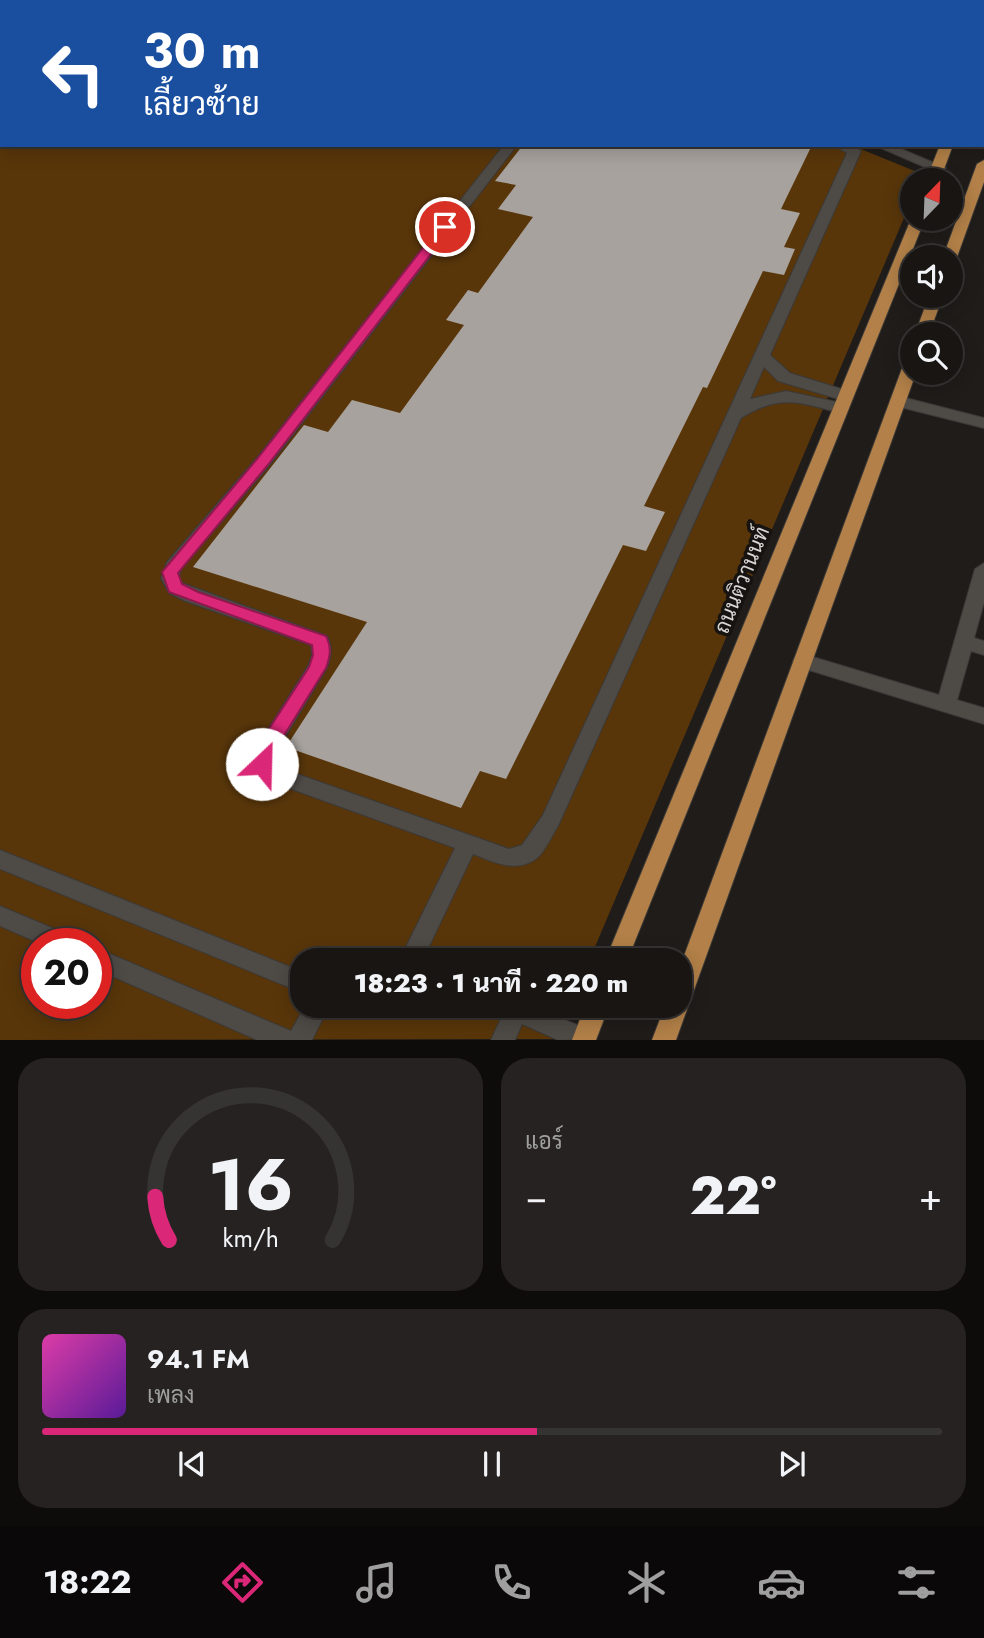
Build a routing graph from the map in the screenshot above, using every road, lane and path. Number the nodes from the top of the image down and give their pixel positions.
1 (509, 147) edge
2 (844, 147) edge
3 (884, 147) edge
4 (946, 147) edge
5 (984, 164) edge
6 (924, 168) edge
7 (938, 168) edge
8 (913, 231) edge
9 (954, 245) edge
10 (762, 356) junction
11 (904, 385) edge
12 (898, 401) junction
13 (842, 402) junction
14 (736, 414) junction
15 (984, 424) edge
16 (982, 581) edge
17 (964, 642) junction
18 (984, 648) edge
19 (803, 661) junction
20 (946, 705) junction
21 (984, 716) edge
22 (468, 843) junction
23 (0, 859) edge
24 (0, 916) edge
25 (28, 928) edge
26 (416, 948) edge
27 (621, 948) edge
28 (112, 965) edge
29 (692, 965) edge
30 (290, 979) edge
31 (311, 1018) edge
32 (508, 1018) edge
33 (534, 1018) edge
34 (592, 1018) edge
35 (672, 1018) edge
36 (584, 1039) edge
37 (285, 1040) edge
38 (299, 1040) edge
39 (503, 1040) edge
40 (664, 1040) edge

1 - 22 street
2 - 10 street
3 - 6 street
4 - 7 main road
5 - 9 main road
8 - 13 main road, ถนนติวานนท์
10 - 13 street
10 - 14 street
11 - 12 main road
12 - 15 street
12 - 19 main road
13 - 14 street
13 - 27 main road, ถนนติวานนท์
14 - 22 street
16 - 17 street
17 - 18 street
17 - 20 street
19 - 20 street
19 - 29 main road
20 - 21 street
22 - 26 street
23 - 30 street
24 - 25 street
28 - 37 street
31 - 38 street
32 - 39 street
33 - 36 street
34 - 36 main road
35 - 40 main road

